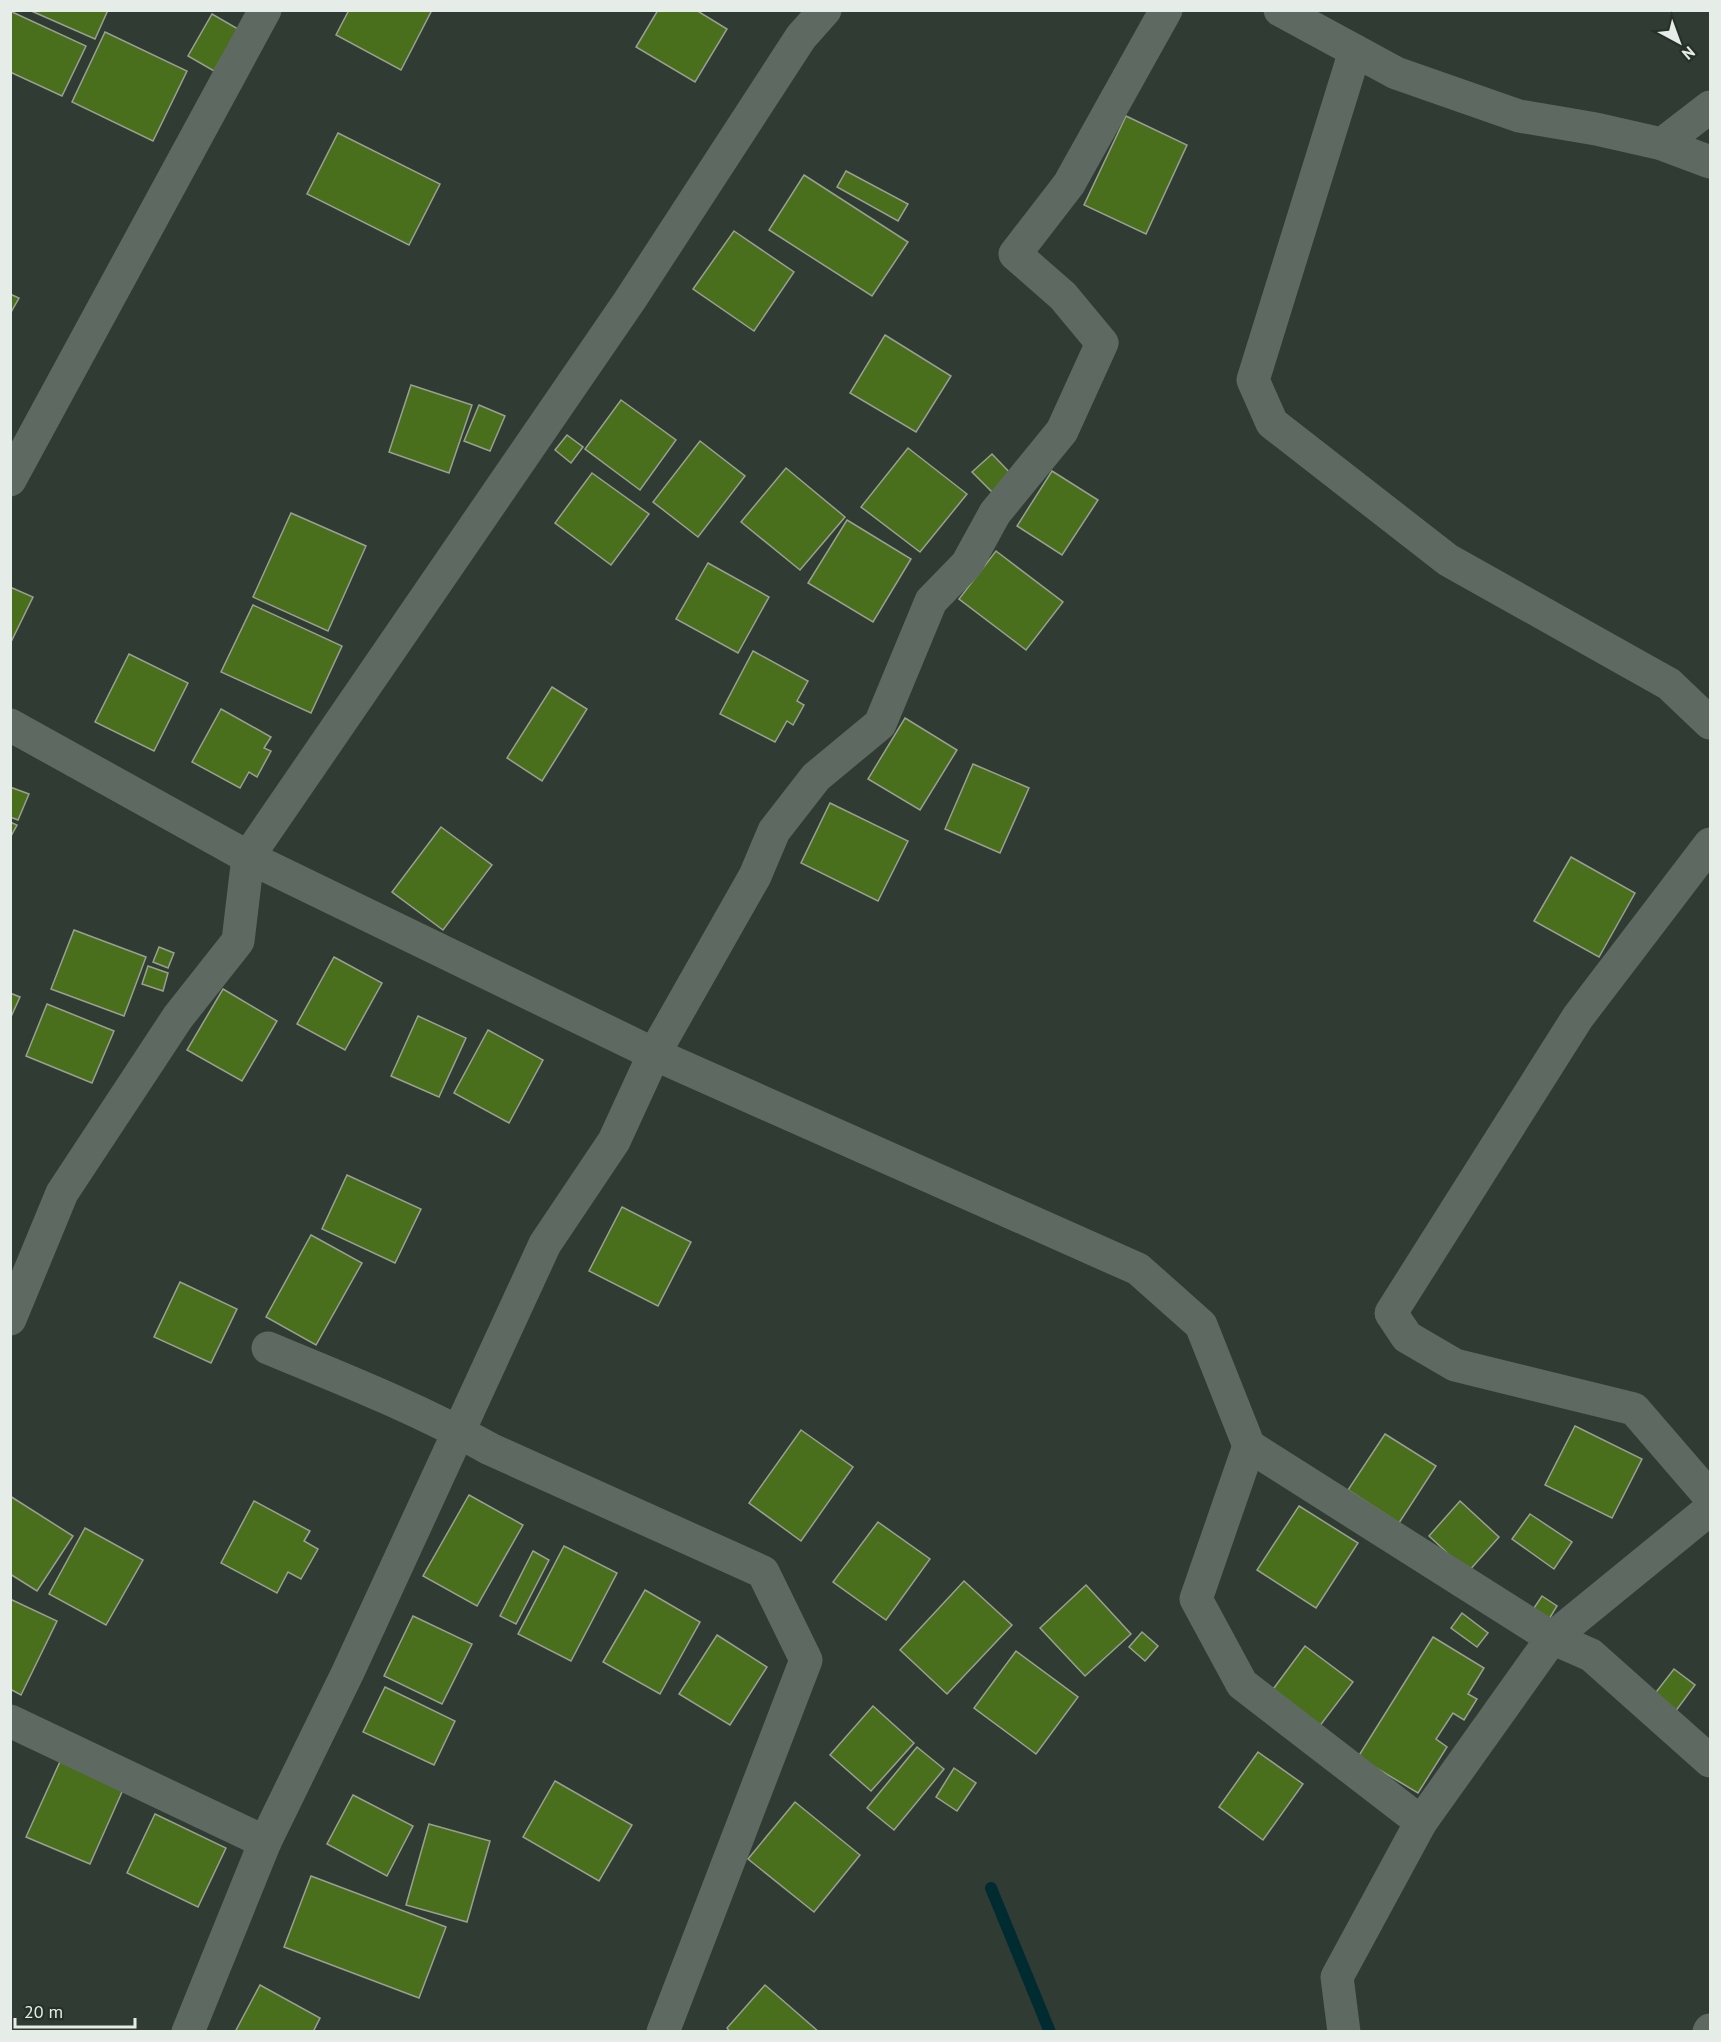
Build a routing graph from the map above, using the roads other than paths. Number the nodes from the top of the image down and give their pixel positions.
1 (265, 10) edge
2 (825, 10) edge
3 (1166, 10) edge
4 (1280, 10) edge
5 (1355, 51) junction
6 (1710, 107) edge
7 (1662, 144) junction
8 (1710, 162) edge
9 (10, 480) edge
10 (1710, 723) edge
11 (10, 725) edge
12 (1710, 844) edge
13 (248, 857) junction
14 (654, 1054) junction
15 (10, 1319) edge
16 (268, 1348) dead end
17 (459, 1432) junction
18 (1249, 1446) junction
19 (1710, 1497) edge
20 (1710, 1509) edge
21 (1552, 1638) junction
22 (10, 1720) edge
23 (1710, 1761) edge
24 (1421, 1822) junction
25 (265, 1842) junction
26 (188, 2031) edge
27 (663, 2031) edge
28 (1344, 2031) edge

1 - 9 street
2 - 13 street
3 - 14 street
4 - 5 street
5 - 7 street
5 - 10 street
6 - 7 street
7 - 8 street
11 - 13 street
12 - 19 street
13 - 14 street
13 - 15 street
14 - 17 street
14 - 18 street
16 - 17 street
17 - 25 street
17 - 27 street
18 - 21 street
18 - 24 street
20 - 21 street
21 - 23 street
21 - 24 street
22 - 25 street
24 - 28 street
25 - 26 street

